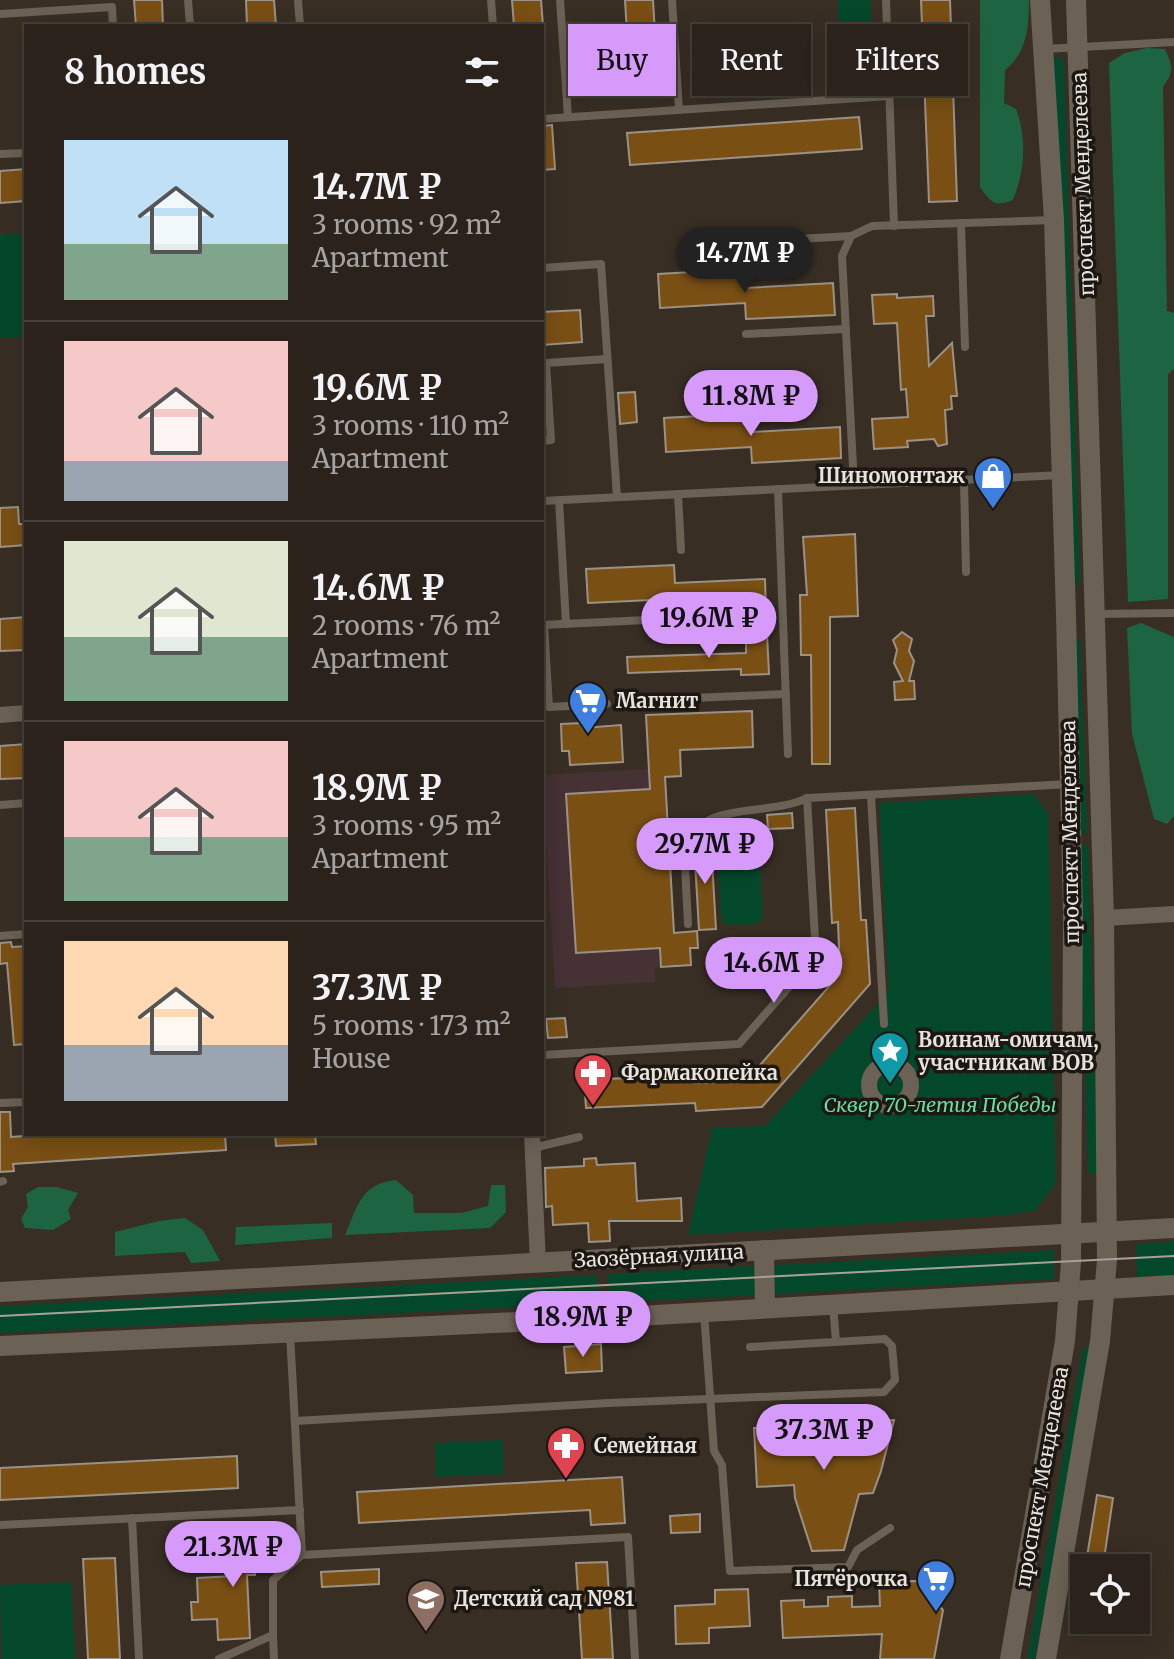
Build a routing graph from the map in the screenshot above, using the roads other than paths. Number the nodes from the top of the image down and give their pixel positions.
1 (188, 0) edge
2 (298, 0) edge
3 (491, 0) edge
4 (560, 0) edge
5 (672, 0) edge
6 (886, 0) edge
7 (1040, 0) edge
8 (1076, 0) edge
9 (0, 14) edge
10 (113, 24) edge
11 (190, 24) edge
12 (300, 24) edge
13 (493, 24) edge
14 (887, 24) edge
15 (1174, 42) edge
16 (1078, 47) junction
17 (1044, 49) junction
18 (889, 96) joint
19 (679, 110) junction
20 (568, 117) junction
21 (544, 119) edge
22 (24, 153) edge
23 (0, 154) edge
24 (1054, 220) junction
25 (961, 223) junction
26 (894, 226) junction
27 (851, 236) junction
28 (544, 268) edge
29 (763, 273) dead end
30 (846, 329) junction
31 (746, 334) dead end
32 (965, 347) dead end
33 (607, 359) junction
34 (544, 441) edge
35 (1062, 475) junction
36 (964, 480) junction
37 (854, 485) junction
38 (778, 489) junction
39 (678, 494) junction
40 (617, 497) junction
41 (559, 500) junction
42 (544, 501) edge
43 (681, 550) dead end
44 (966, 572) dead end
45 (1174, 613) edge
46 (1066, 615) junction
47 (1095, 615) junction
48 (647, 620) dead end
49 (566, 624) junction
50 (544, 625) edge
51 (544, 639) edge
52 (786, 694) junction
53 (644, 700) dead end
54 (607, 704) dead end
55 (24, 713) edge
56 (0, 715) edge
57 (788, 754) dead end
58 (1070, 784) junction
59 (871, 795) junction
60 (807, 798) junction
61 (24, 803) edge
62 (0, 805) edge
63 (1174, 914) edge
64 (1104, 918) junction
65 (688, 924) dead end
66 (24, 934) edge
67 (0, 936) edge
68 (884, 1024) dead end
69 (544, 1055) edge
70 (24, 1102) edge
71 (0, 1103) edge
72 (579, 1137) dead end
73 (532, 1141) edge
74 (1174, 1228) edge
75 (1107, 1231) junction
76 (1071, 1234) junction
77 (764, 1250) junction
78 (538, 1263) junction
79 (1174, 1285) edge
80 (1105, 1289) junction
81 (1069, 1291) junction
82 (0, 1292) edge
83 (832, 1305) junction
84 (765, 1308) junction
85 (704, 1311) junction
86 (290, 1332) junction
87 (836, 1341) junction
88 (0, 1346) edge
89 (750, 1347) dead end
90 (711, 1401) junction
91 (295, 1421) junction
92 (300, 1510) junction
93 (132, 1518) junction
94 (0, 1525) edge
95 (890, 1528) dead end
96 (302, 1555) junction
97 (273, 1635) junction
98 (139, 1659) edge
99 (219, 1659) edge
100 (274, 1659) edge
101 (635, 1659) edge
102 (1010, 1659) edge
103 (1046, 1659) edge

1 - 11 lane
2 - 12 lane
3 - 13 lane
4 - 20 lane
5 - 19 lane
6 - 14 lane
7 - 17 main road, проспект Менделеева
8 - 16 main road, проспект Менделеева
9 - 10 lane
15 - 16 lane
16 - 17 lane
16 - 47 main road, проспект Менделеева
17 - 24 main road, проспект Менделеева
18 - 19 lane
18 - 26 lane
19 - 20 lane
20 - 21 lane
22 - 23 lane
24 - 25 lane
24 - 35 main road, проспект Менделеева
25 - 26 lane
25 - 32 lane
26 - 27 lane
27 - 29 lane
27 - 30 lane
28 - 33 lane
30 - 31 lane
30 - 37 lane
33 - 34 lane
33 - 40 lane
35 - 36 lane
35 - 46 main road, проспект Менделеева
36 - 37 lane
36 - 44 lane
37 - 38 lane
38 - 39 lane
38 - 52 lane
39 - 40 lane
39 - 43 lane
40 - 41 lane
41 - 42 lane
41 - 49 lane
45 - 47 lane
46 - 47 main road
46 - 58 main road, проспект Менделеева
47 - 64 main road, проспект Менделеева
48 - 49 lane
49 - 50 lane
51 - 54 lane
52 - 53 lane
52 - 57 lane
55 - 56 street
58 - 59 lane
58 - 76 main road, проспект Менделеева
59 - 60 lane
59 - 68 lane
60 - 65 lane
60 - 69 lane
61 - 62 lane
63 - 64 street
64 - 75 main road, проспект Менделеева
66 - 67 lane
70 - 71 lane
72 - 73 lane
73 - 78 street
74 - 75 main road, Заозёрная улица
75 - 76 main road, Заозёрная улица
75 - 80 main road, проспект Менделеева
76 - 77 main road, Заозёрная улица
76 - 81 main road, проспект Менделеева
77 - 78 main road, Заозёрная улица
77 - 84 main road
78 - 82 main road, Заозёрная улица
79 - 80 main road
80 - 81 main road
80 - 103 main road, проспект Менделеева
81 - 83 main road
81 - 102 main road, проспект Менделеева
83 - 84 main road
83 - 87 lane
84 - 85 main road
85 - 86 main road
85 - 90 lane
86 - 88 main road
86 - 91 lane
87 - 89 lane
87 - 90 lane
90 - 91 lane
90 - 95 lane
91 - 92 lane
92 - 93 lane
92 - 96 lane
93 - 94 lane
93 - 98 lane
96 - 97 lane
96 - 101 lane
97 - 99 lane
97 - 100 lane

